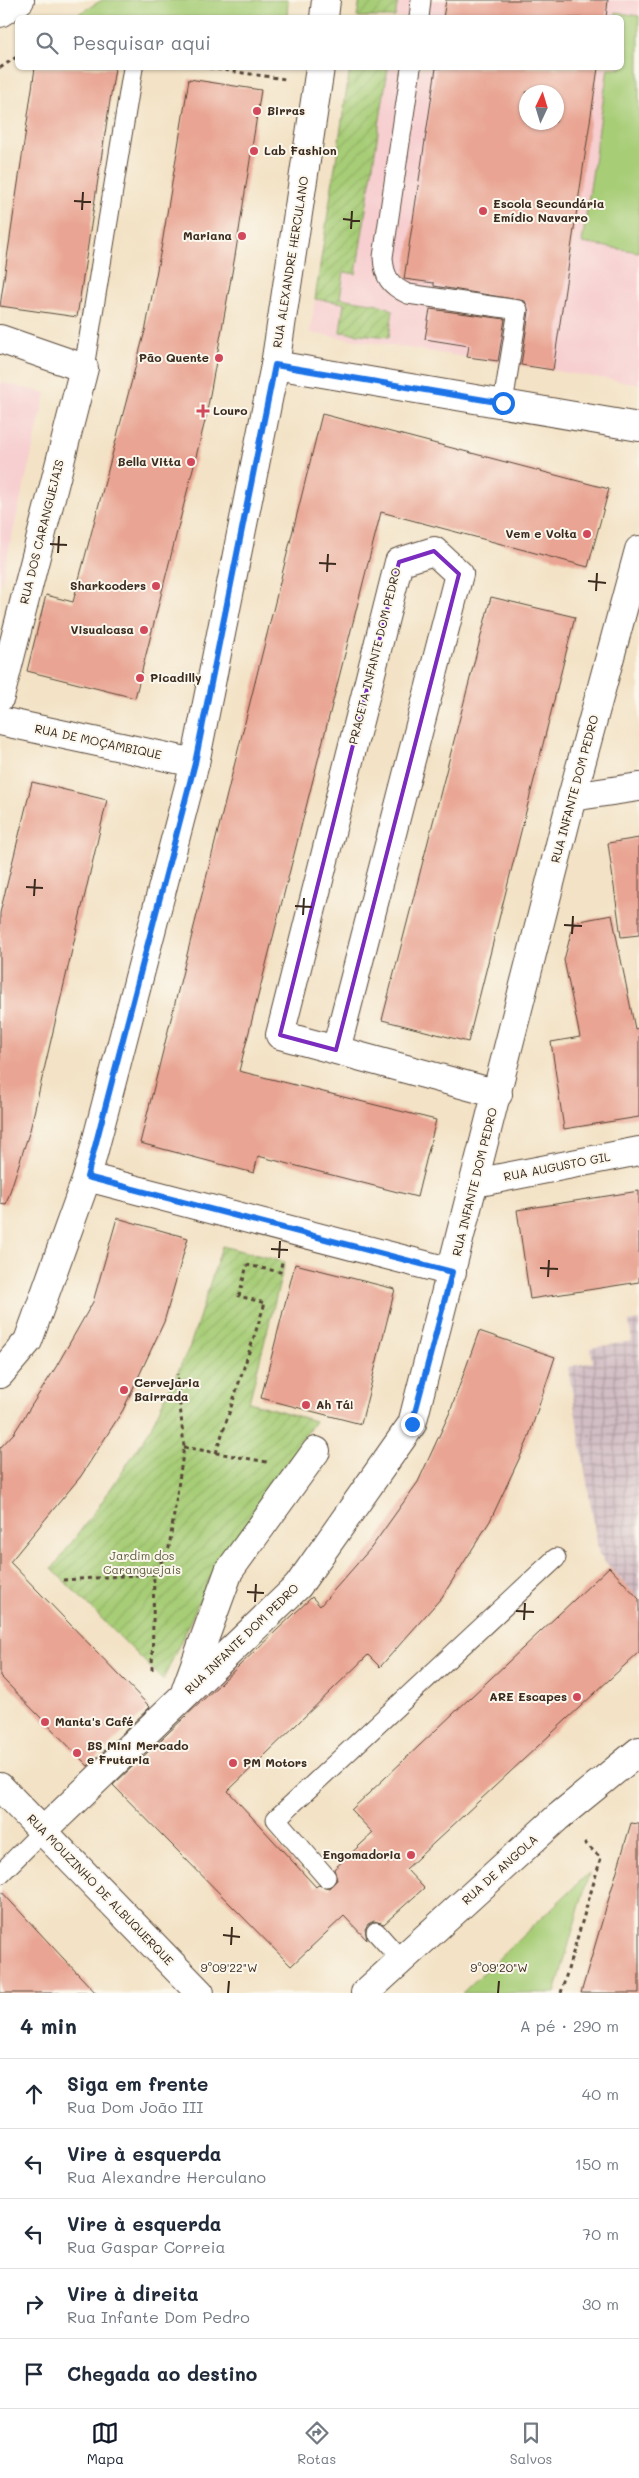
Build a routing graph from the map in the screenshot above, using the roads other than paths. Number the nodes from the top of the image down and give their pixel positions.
1 (20, 0) edge
2 (326, 0) edge
3 (422, 0) edge
4 (0, 13) edge
5 (324, 15) edge
6 (420, 15) edge
7 (133, 70) edge
8 (411, 70) edge
9 (319, 76) edge
10 (0, 339) edge
11 (275, 365) junction
12 (84, 368) junction
13 (503, 403) junction
14 (639, 427) edge
15 (639, 550) edge
16 (0, 697) edge
17 (0, 721) edge
18 (195, 763) junction
19 (639, 787) edge
20 (572, 797) junction
21 (336, 1050) junction
22 (498, 1094) junction
23 (639, 1150) edge
24 (87, 1177) junction
25 (475, 1182) junction
26 (452, 1272) junction
27 (0, 1374) edge
28 (316, 1451) dead end
29 (556, 1558) dead end
30 (184, 1695) junction
31 (639, 1751) edge
32 (0, 1787) edge
33 (42, 1832) junction
34 (0, 1874) edge
35 (326, 1877) dead end
36 (376, 1932) dead end
37 (402, 1960) junction
38 (200, 1993) edge
39 (365, 1993) edge

1 - 4 street
2 - 5 street
3 - 6 lane
7 - 12 lane, RUA DOS CARANGUEJAIS
8 - 13 lane
9 - 11 street, RUA ALEXANDRE HERCULANO
10 - 12 street
11 - 13 street
11 - 18 street, RUA ALEXANDRE HERCULANO
12 - 16 street, RUA DOS CARANGUEJAIS
13 - 14 street
15 - 20 street, RUA INFANTE DOM PEDRO
17 - 18 street, RUA DE MOÇAMBIQUE
18 - 24 street, RUA ALEXANDRE HERCULANO
19 - 20 street
20 - 22 street, RUA INFANTE DOM PEDRO
21 - 21 street, PRACETA INFANTE DOM PEDRO
21 - 22 street, PRACETA INFANTE DOM PEDRO
22 - 25 street, RUA INFANTE DOM PEDRO
23 - 25 street, RUA AUGUSTO GIL
24 - 26 street
24 - 27 street, RUA ALEXANDRE HERCULANO
25 - 26 street, RUA INFANTE DOM PEDRO
26 - 30 street, RUA INFANTE DOM PEDRO
28 - 30 street
29 - 35 lane
30 - 33 street, RUA INFANTE DOM PEDRO
31 - 37 street, RUA DE ANGOLA
32 - 33 street, RUA MOUZINHO DE ALBUQUERQUE
33 - 34 lane
33 - 38 street, RUA MOUZINHO DE ALBUQUERQUE
36 - 37 lane
37 - 39 street, RUA DE ANGOLA

